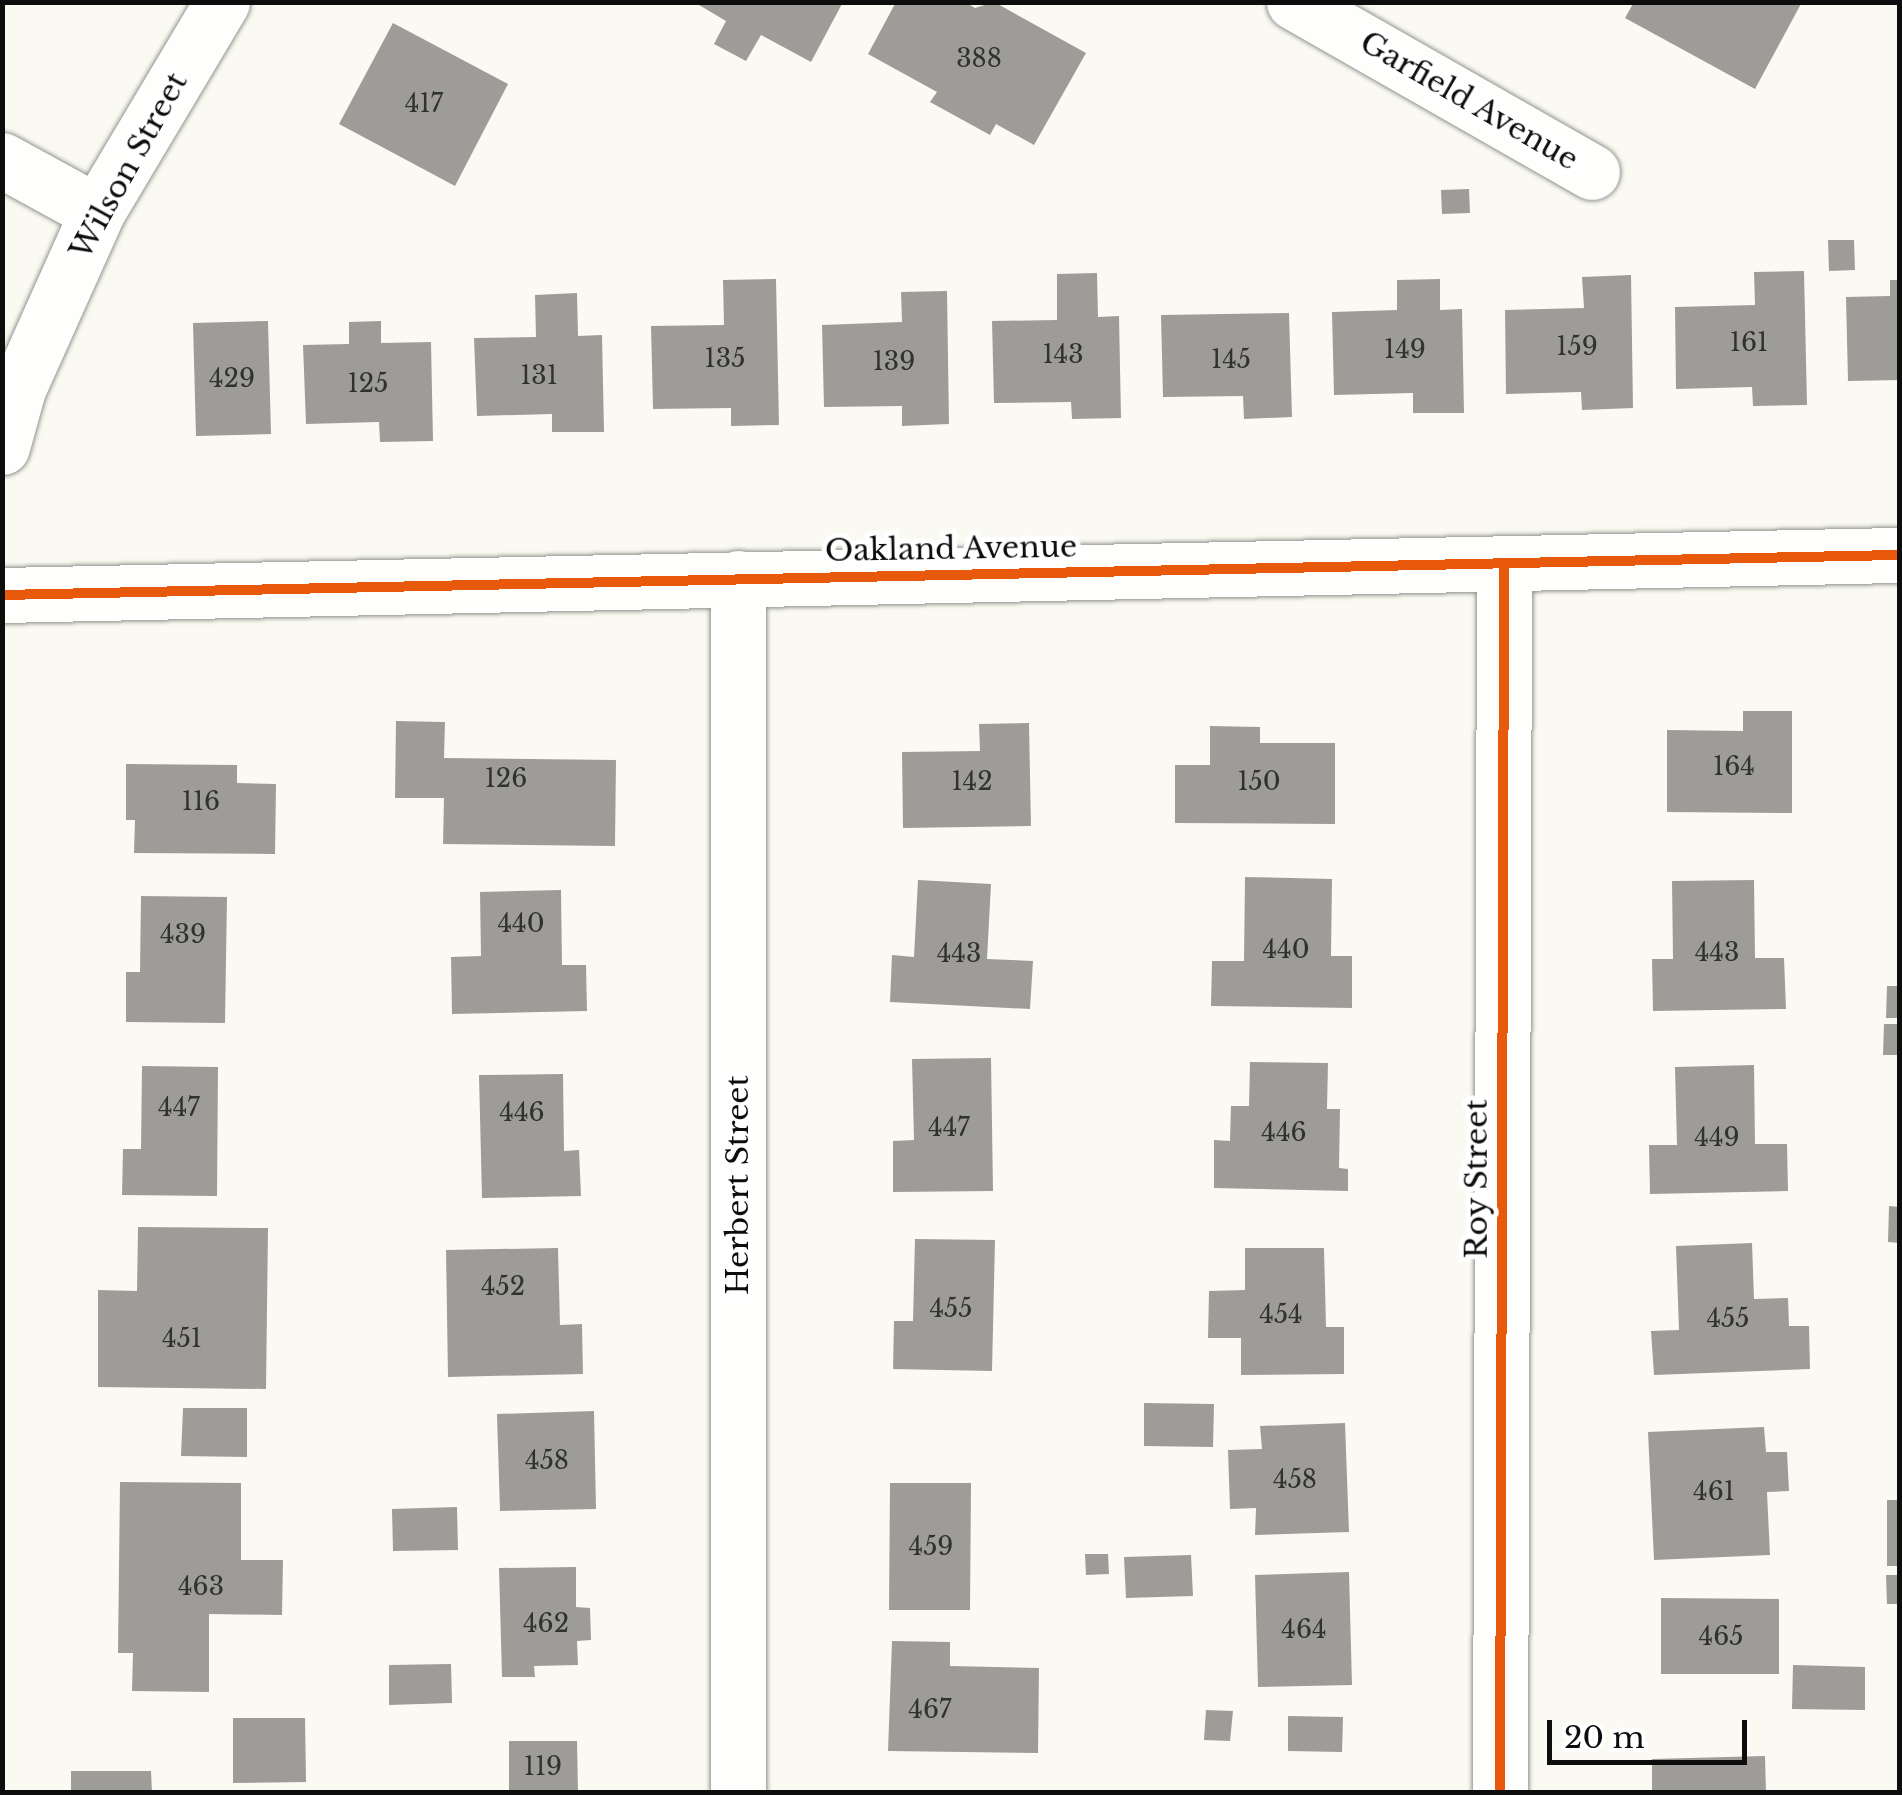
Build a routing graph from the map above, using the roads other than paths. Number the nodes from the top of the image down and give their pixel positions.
1 (222, 2) edge
2 (1294, 2) edge
3 (2, 160) edge
4 (1592, 172) dead end
5 (97, 212) junction
6 (2, 446) edge
7 (1900, 555) edge
8 (1504, 565) junction
9 (738, 578) junction
10 (2, 596) edge
11 (738, 1792) edge
12 (1500, 1792) edge

1 - 5 street, Wilson Street
2 - 4 street, Garfield Avenue
3 - 5 street
5 - 6 street, Wilson Street
7 - 8 street, Oakland Avenue
8 - 9 street, Oakland Avenue
8 - 12 street, Roy Street
9 - 10 street, Oakland Avenue
9 - 11 street, Herbert Street

